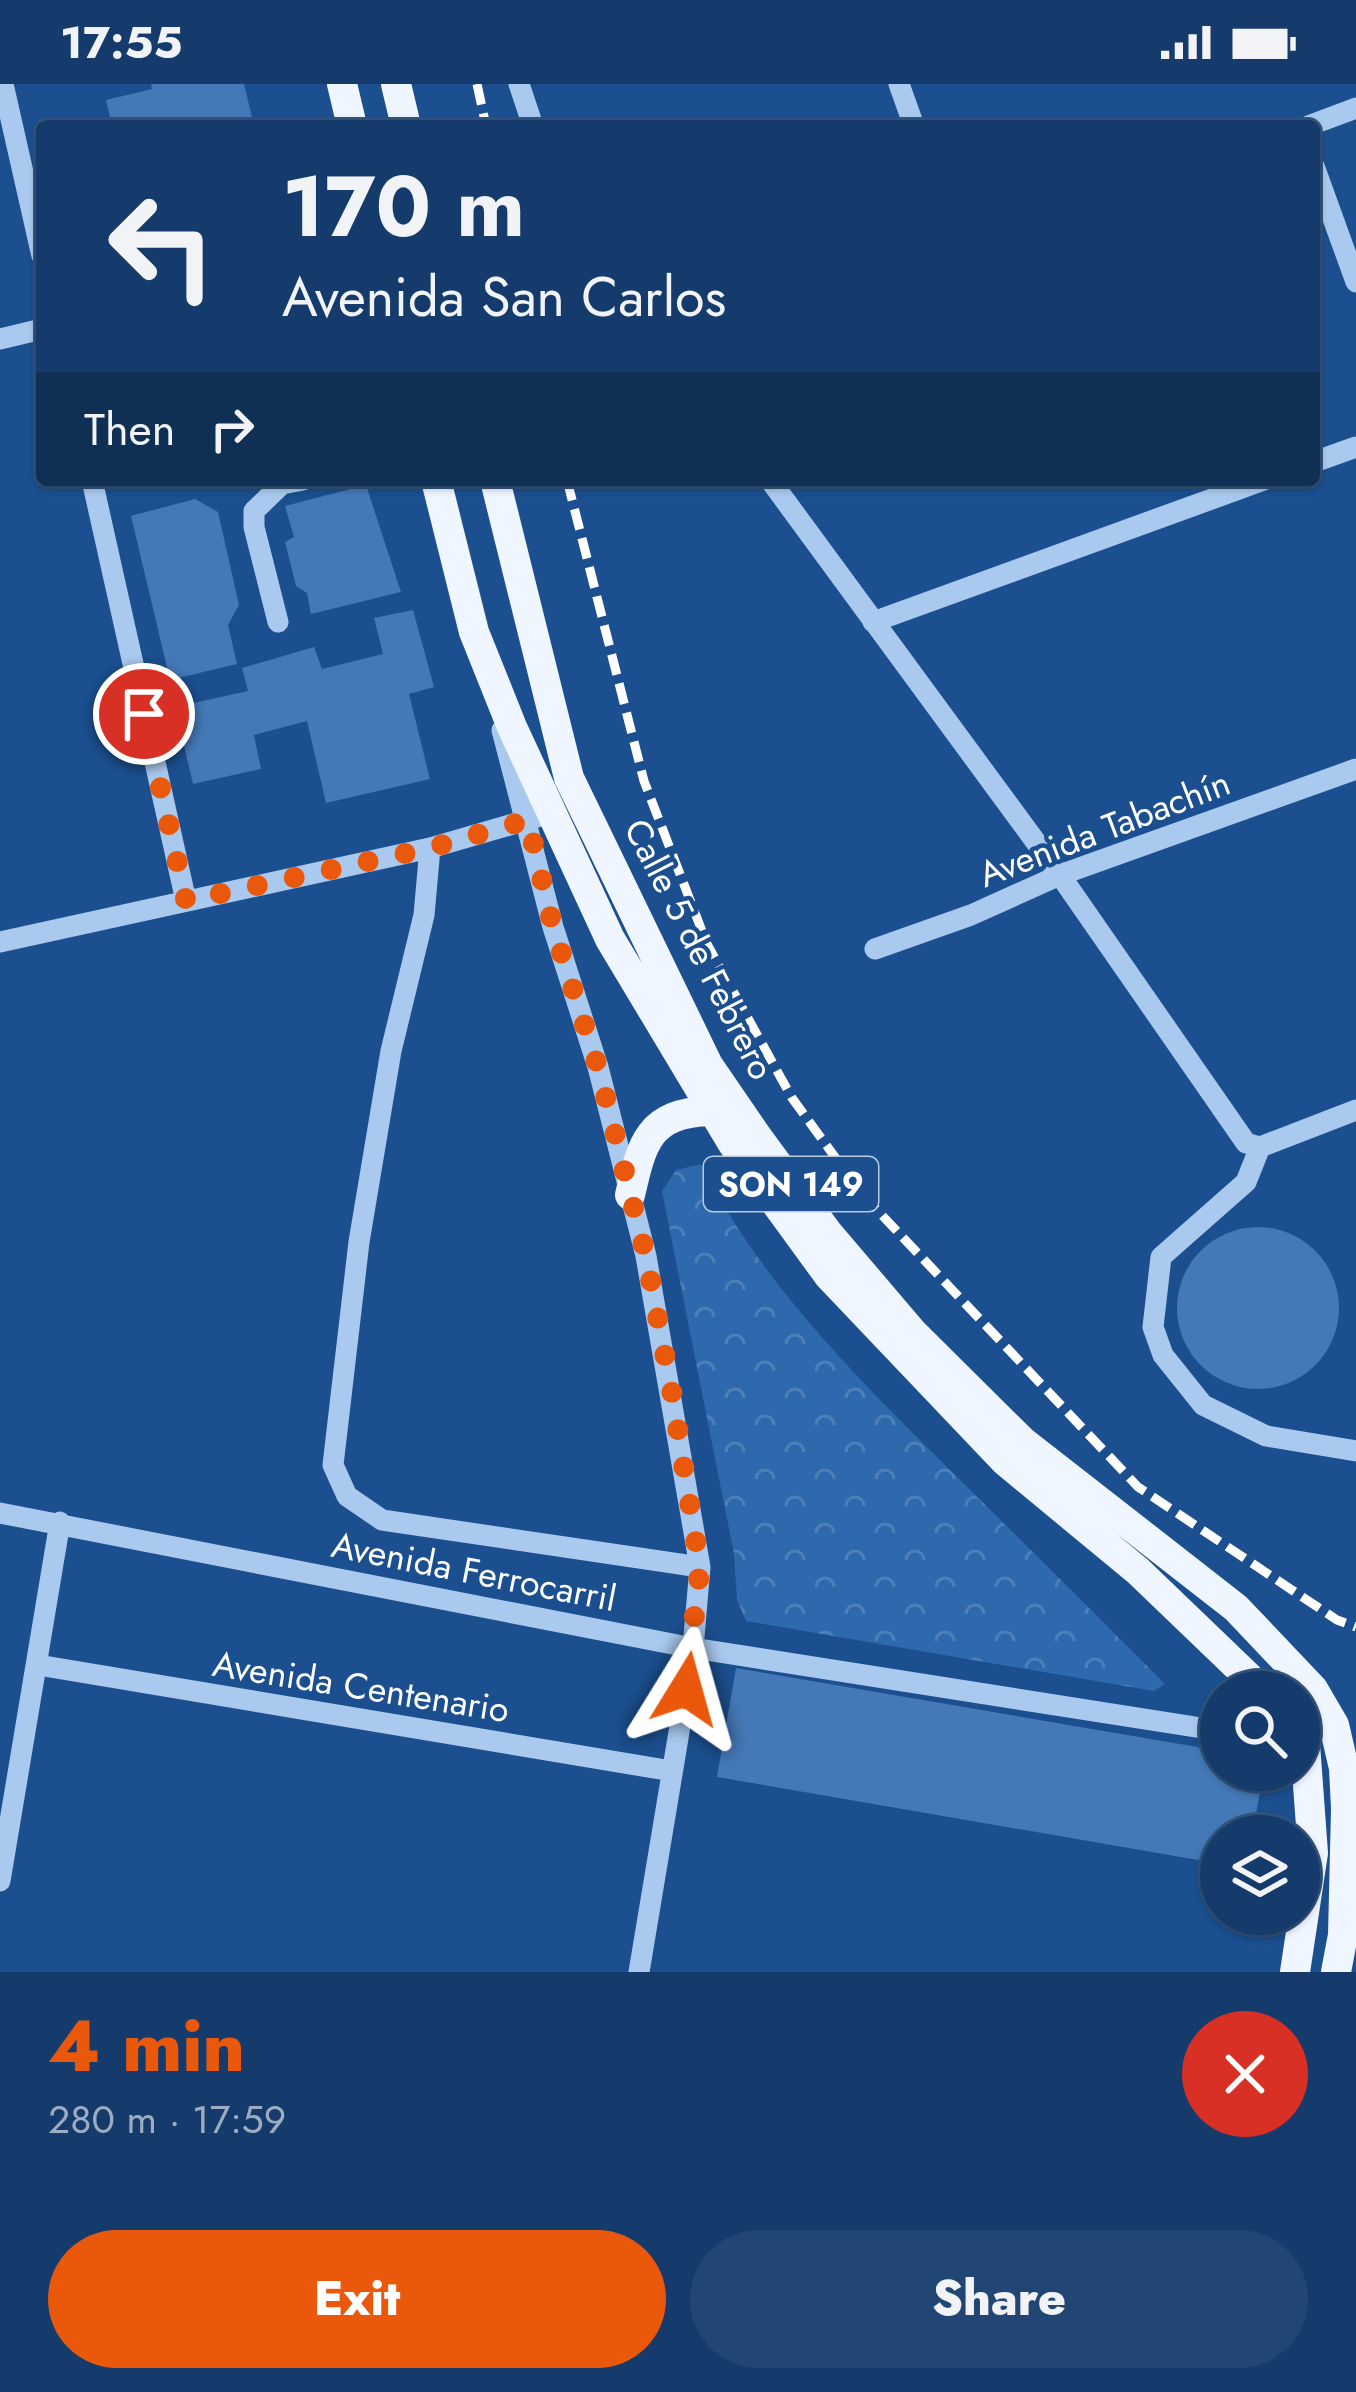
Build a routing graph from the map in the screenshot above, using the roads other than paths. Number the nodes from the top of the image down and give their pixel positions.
1 (3, 84) edge
2 (342, 84) edge
3 (396, 84) edge
4 (519, 84) edge
5 (899, 84) edge
6 (1356, 108) edge
7 (351, 120) edge
8 (405, 120) edge
9 (531, 120) edge
10 (912, 120) edge
11 (1320, 122) edge
12 (1320, 183) edge
13 (36, 230) edge
14 (1356, 282) edge
15 (36, 330) edge
16 (0, 339) edge
17 (1356, 447) edge
18 (1320, 460) edge
19 (93, 486) edge
20 (280, 486) edge
21 (438, 486) edge
22 (496, 486) edge
23 (774, 486) edge
24 (1247, 486) edge
25 (278, 622) dead end
26 (873, 622) junction
27 (1356, 770) edge
28 (540, 816) junction
29 (430, 848) junction
30 (1060, 875) junction
31 (186, 901) junction
32 (0, 941) edge
33 (875, 949) dead end
34 (1356, 1110) edge
35 (710, 1111) junction
36 (1260, 1147) junction
37 (630, 1195) junction
38 (1356, 1451) edge
39 (0, 1513) edge
40 (60, 1522) junction
41 (700, 1568) junction
42 (693, 1648) junction
43 (38, 1666) junction
44 (1242, 1671) edge
45 (1334, 1725) junction
46 (1200, 1728) edge
47 (1320, 1732) edge
48 (673, 1771) junction
49 (1310, 1791) edge
50 (0, 1881) edge
51 (1350, 1936) edge
52 (639, 1972) edge
53 (1295, 1972) edge
54 (1336, 1972) edge

1 - 13 street
2 - 7 main road
3 - 8 main road
4 - 9 street
5 - 10 street
6 - 11 street
12 - 14 street
15 - 16 street
17 - 18 street
19 - 31 street
20 - 25 street
21 - 28 main road, Calle 5 de Febrero / SON 149
22 - 45 main road, Calle 5 de Febrero / SON 149
23 - 26 street
24 - 26 street
26 - 30 street
27 - 30 street, Avenida Tabachín
28 - 29 street
28 - 35 main road, Calle 5 de Febrero / SON 149
28 - 37 street
29 - 31 street
29 - 41 street
30 - 33 street, Avenida Tabachín
30 - 36 street
31 - 32 street
34 - 36 street
35 - 37 main road
35 - 44 main road, Calle 5 de Febrero / SON 149
36 - 38 street
37 - 41 street
39 - 40 street, Avenida Ferrocarril
40 - 42 street, Avenida Ferrocarril
40 - 43 street
41 - 42 street
42 - 46 street, Avenida Ferrocarril
42 - 48 street
43 - 48 street, Avenida Centenario
43 - 50 street
45 - 47 street
45 - 51 main road
48 - 52 street
49 - 53 main road
51 - 54 main road

